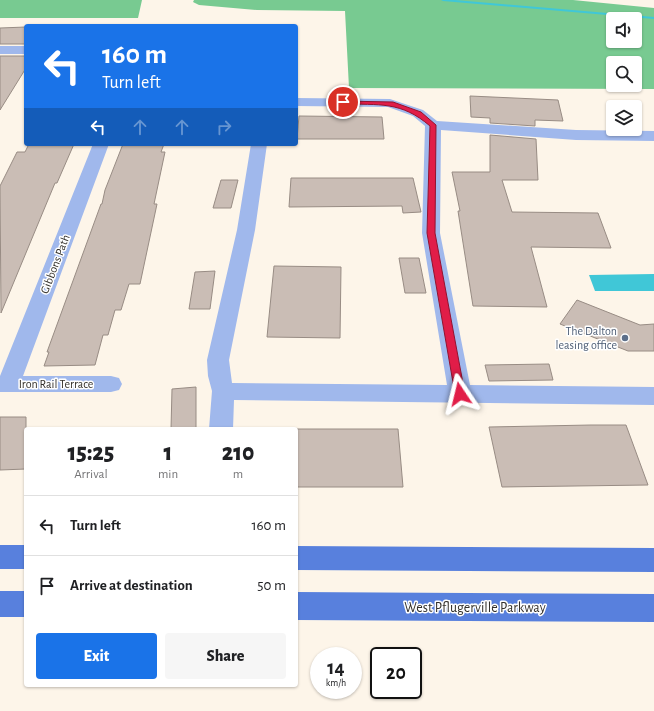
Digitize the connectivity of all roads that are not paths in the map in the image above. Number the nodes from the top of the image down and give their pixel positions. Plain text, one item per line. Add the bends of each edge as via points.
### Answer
1 (0, 50) edge
2 (24, 50) edge
3 (298, 102) edge
4 (433, 125) junction
5 (654, 136) edge
6 (100, 146) edge
7 (259, 146) edge
8 (4, 384) edge
9 (111, 384) dead end
10 (223, 391) junction
11 (460, 394) junction
12 (654, 396) edge
13 (221, 427) edge
14 (0, 557) edge
15 (24, 557) edge
16 (298, 558) edge
17 (654, 560) edge
18 (0, 604) edge
19 (24, 604) edge
20 (298, 606) edge
21 (654, 608) edge

1 - 2 street
3 - 4 street via 390,103 418,113
4 - 5 street via 576,135
4 - 11 street via 431,233
6 - 8 street, Gibbons Path
7 - 10 street via 246,230 218,360
8 - 9 street, Iron Rail Terrace
10 - 11 street
10 - 13 street
11 - 12 street
14 - 15 main road
16 - 17 main road
18 - 19 main road
20 - 21 main road, West Pflugerville Parkway

